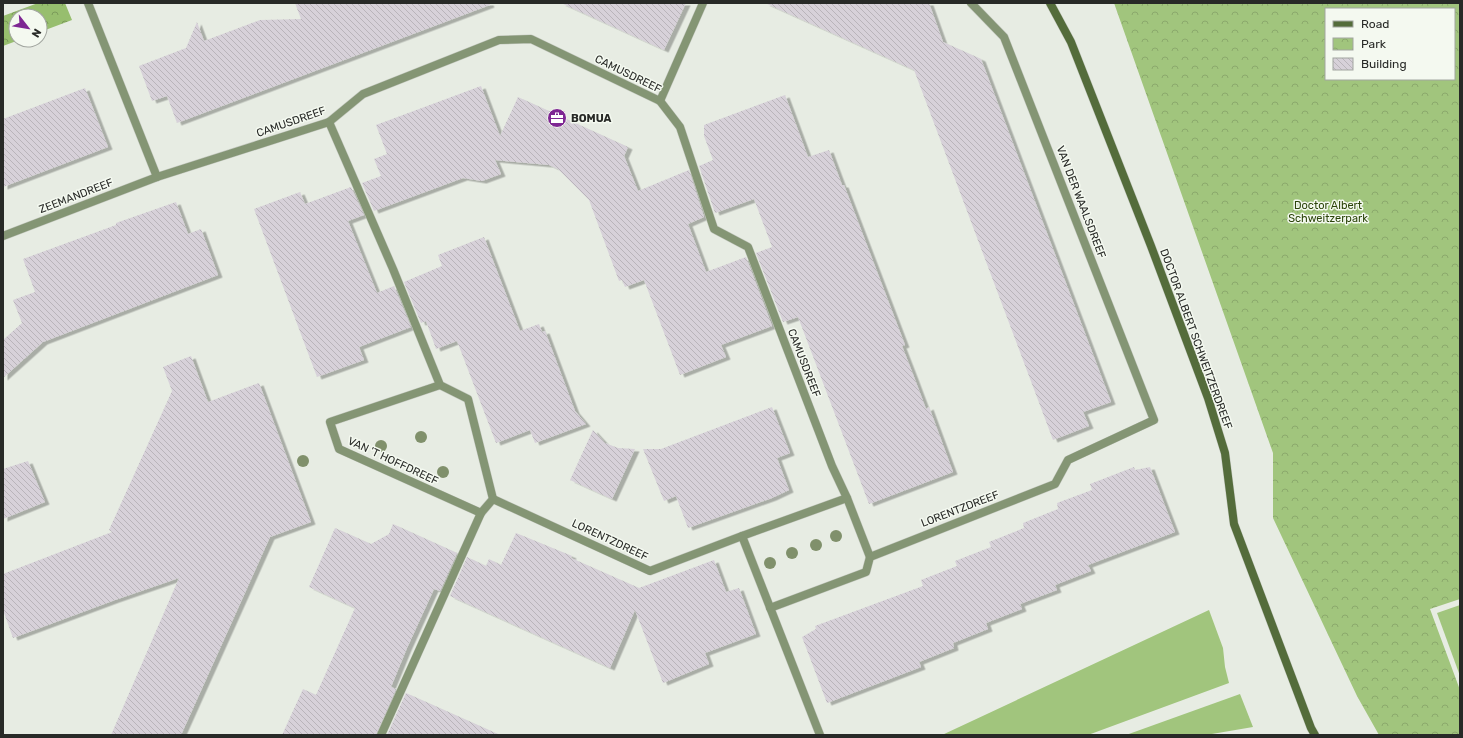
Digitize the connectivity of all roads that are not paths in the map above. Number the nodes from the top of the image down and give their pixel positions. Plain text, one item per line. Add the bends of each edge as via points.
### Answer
1 (88, 3) edge
2 (704, 3) edge
3 (972, 3) edge
4 (1050, 3) edge
5 (660, 101) junction
6 (329, 122) junction
7 (157, 177) junction
8 (3, 236) edge
9 (440, 385) junction
10 (1154, 420) joint
11 (847, 498) junction
12 (493, 499) junction
13 (481, 513) junction
14 (742, 536) junction
15 (870, 557) junction
16 (770, 608) junction
17 (381, 735) edge
18 (820, 735) edge
19 (1316, 735) edge

1 - 7 street
2 - 5 street
3 - 10 street, VAN DER WAALSDREEF via 1004,37
4 - 19 street, DOCTOR ALBERT SCHWEITZERDREEF via 1071,42 1208,398 1225,453 1234,524 1311,728
5 - 6 street, CAMUSDREEF via 531,39 499,40 363,94
5 - 11 street, CAMUSDREEF via 680,127 714,230 748,247 832,466
6 - 7 street, CAMUSDREEF
6 - 9 street
7 - 8 street, ZEEMANDREEF
9 - 12 street via 468,399
9 - 13 street, VAN 'T HOFFDREEF via 330,422 334,436 339,449
10 - 15 street, LORENTZDREEF via 1068,460 1055,484
11 - 14 street, LORENTZDREEF
11 - 15 street, CAMUSDREEF
12 - 13 street
12 - 14 street, LORENTZDREEF via 650,571
13 - 17 street
14 - 16 street
15 - 16 street via 866,572
16 - 18 street

